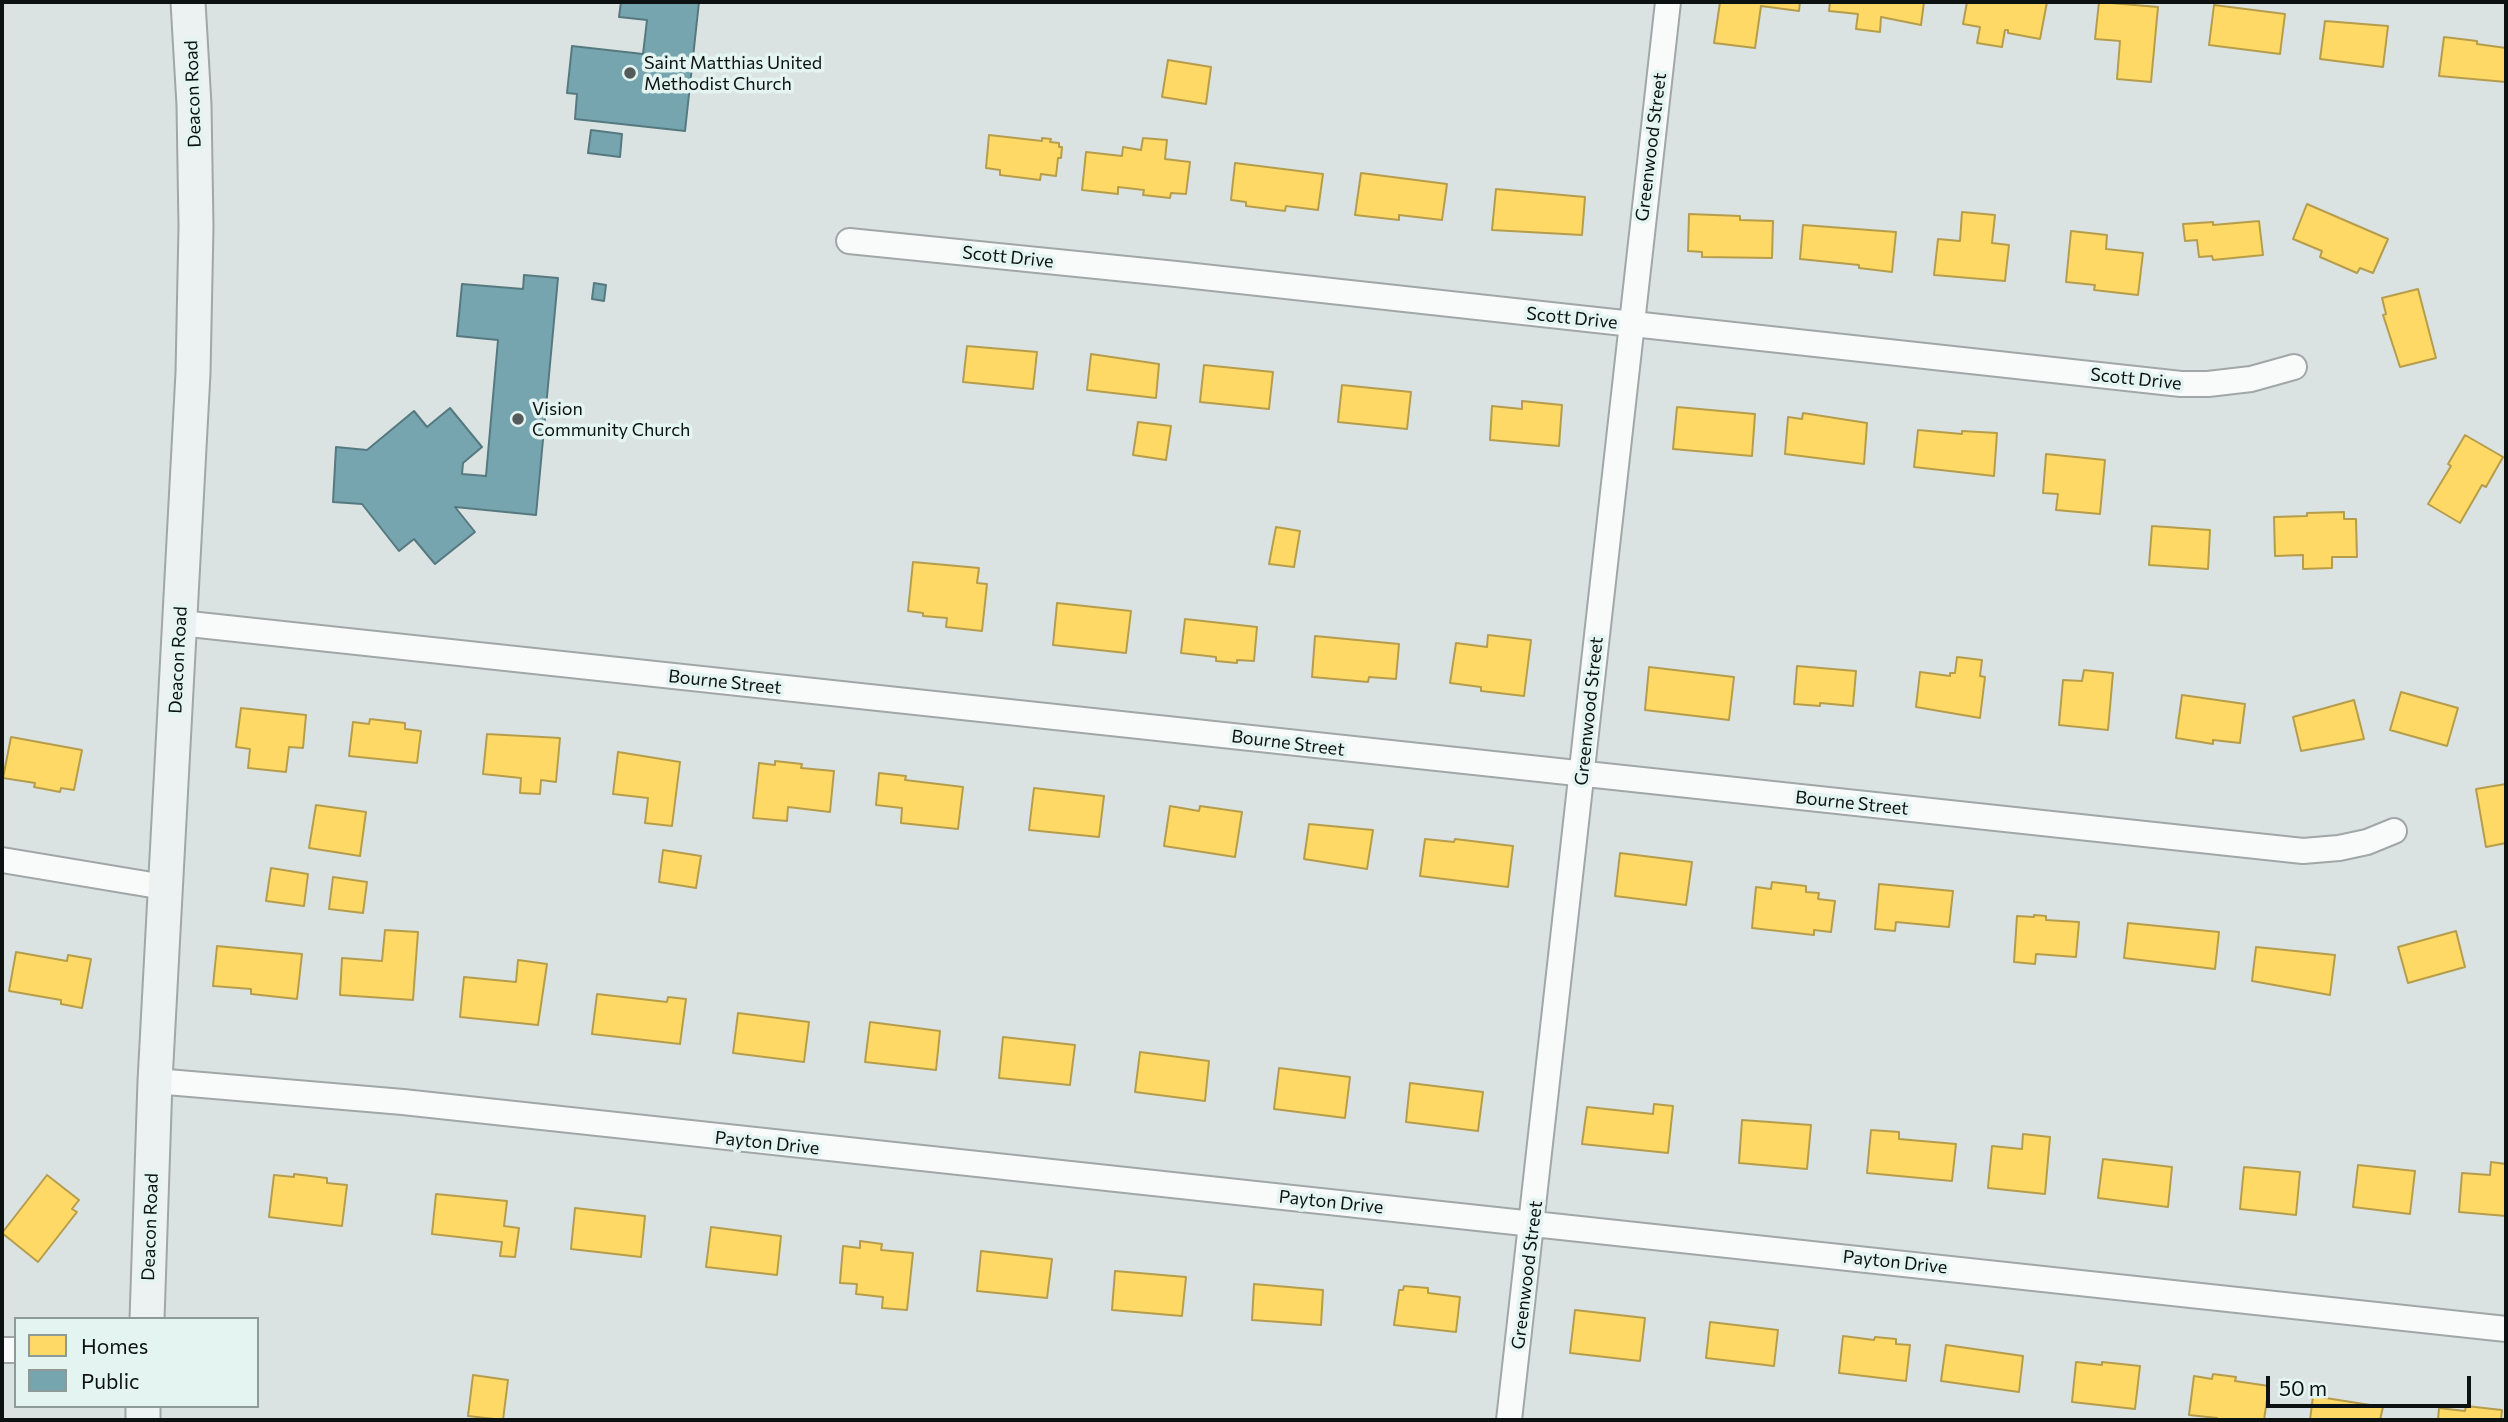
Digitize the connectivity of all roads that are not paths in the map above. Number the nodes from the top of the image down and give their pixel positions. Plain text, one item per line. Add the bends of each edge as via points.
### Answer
1 (188, 2) edge
2 (1668, 2) edge
3 (849, 241) dead end
4 (1630, 325) junction
5 (2294, 367) dead end
6 (180, 623) junction
7 (1582, 775) junction
8 (2394, 831) dead end
9 (2, 860) edge
10 (164, 887) junction
11 (155, 1081) junction
12 (1533, 1224) junction
13 (147, 1317) edge
14 (2506, 1329) edge
15 (1510, 1420) edge

1 - 6 main road, Deacon Road via 196,227
2 - 4 street, Greenwood Street
3 - 4 street, Scott Drive
4 - 5 street, Scott Drive via 2181,384 2251,379
4 - 7 street, Greenwood Street
6 - 7 street, Bourne Street
6 - 10 main road, Deacon Road
7 - 8 street, Bourne Street via 2303,851 2367,842
7 - 12 street, Greenwood Street
9 - 10 street
10 - 11 main road, Deacon Road
11 - 12 street, Payton Drive via 403,1102
11 - 13 main road, Deacon Road
12 - 14 street, Payton Drive
12 - 15 street, Greenwood Street

